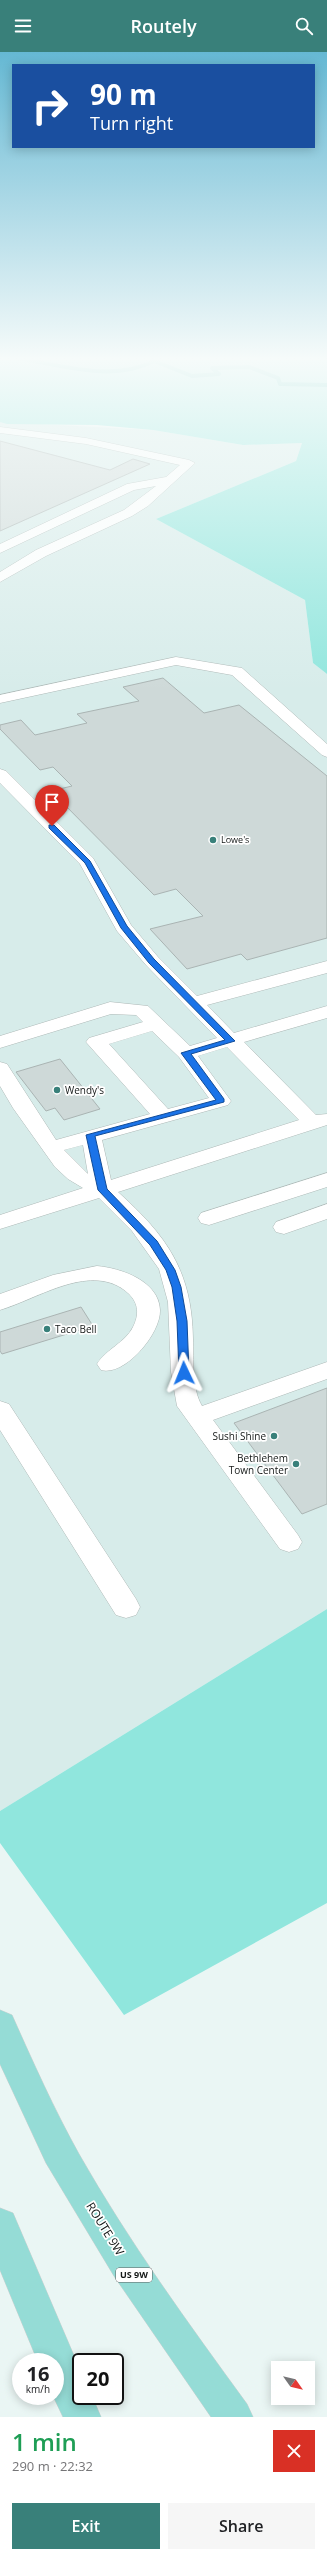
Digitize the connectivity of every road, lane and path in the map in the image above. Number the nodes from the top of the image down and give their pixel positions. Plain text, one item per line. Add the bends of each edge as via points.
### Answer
1 (182, 469) edge
2 (171, 480) junction
3 (0, 549) edge
4 (1, 577) edge
5 (0, 699) edge
6 (327, 752) edge
7 (0, 774) edge
8 (327, 967) edge
9 (193, 1003) junction
10 (327, 1012) edge
11 (156, 1024) junction
12 (231, 1041) junction
13 (0, 1042) edge
14 (186, 1053) junction
15 (0, 1068) edge
16 (163, 1116) junction
17 (320, 1120) edge
18 (91, 1135) junction
19 (52, 1147) junction
20 (327, 1180) edge
21 (102, 1190) junction
22 (327, 1211) edge
23 (209, 1218) dead end
24 (0, 1222) edge
25 (284, 1227) dead end
26 (0, 1302) edge
27 (0, 1310) edge
28 (327, 1370) edge
29 (0, 1410) edge
30 (196, 1417) junction
31 (289, 1542) dead end
32 (126, 1607) dead end
33 (0, 2026) edge
34 (0, 2226) edge
35 (206, 2379) junction
36 (82, 2417) edge
37 (234, 2417) edge
38 (245, 2417) edge

1 - 2 lane
2 - 3 lane via 131,487
2 - 4 lane via 128,513 41,553
5 - 6 lane via 176,661 237,671
7 - 9 lane via 88,862 123,927
8 - 9 lane
9 - 12 lane
10 - 12 lane
11 - 13 lane via 141,1010 110,1008
11 - 14 lane
11 - 16 lane via 96,1042
12 - 14 lane
12 - 17 lane
13 - 19 lane via 3,1065 54,1133
14 - 16 lane via 221,1101
15 - 19 lane via 8,1084
16 - 18 lane
17 - 21 lane
18 - 19 lane
18 - 21 lane
19 - 21 lane via 73,1173
20 - 23 lane
21 - 24 lane
21 - 30 lane via 154,1243 170,1270 182,1321 186,1398
22 - 25 lane
26 - 27 lane via 71,1277 96,1273 113,1276 133,1285 147,1304 148,1320 130,1348 109,1364 135,1327 138,1316 138,1299 125,1287 107,1280 89,1281
28 - 30 lane
29 - 32 lane
30 - 31 lane
33 - 35 main road, ROUTE 9W / US 9W via 33,2101 67,2167 153,2306
34 - 36 main road
35 - 37 main road, ROUTE 9W / US 9W
35 - 38 main road

